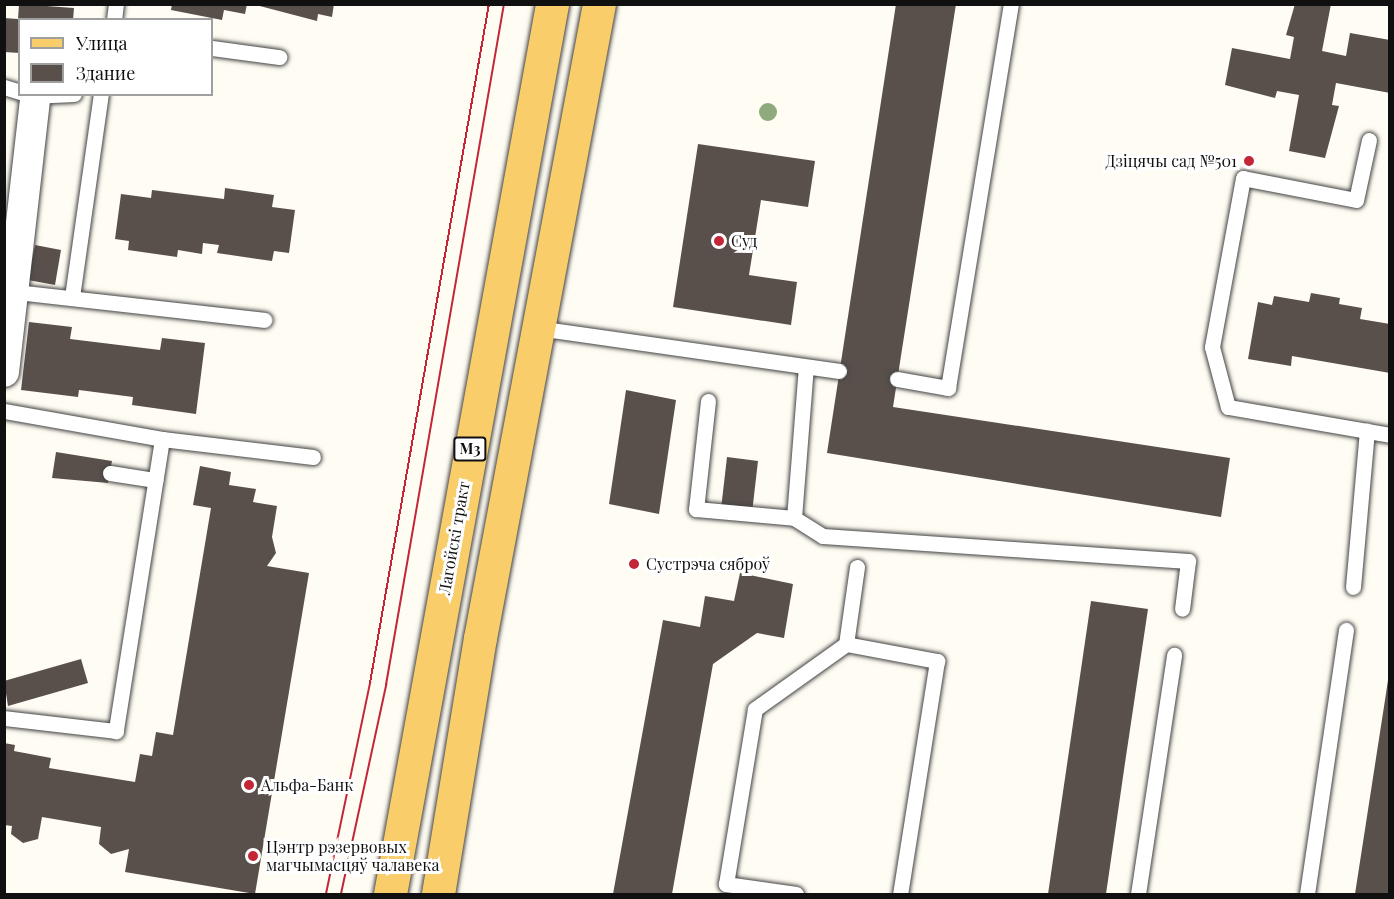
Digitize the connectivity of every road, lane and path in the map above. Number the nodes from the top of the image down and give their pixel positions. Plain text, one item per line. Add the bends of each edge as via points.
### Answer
1 (552, 4) edge
2 (599, 4) edge
3 (1011, 4) edge
4 (213, 48) edge
5 (279, 57) dead end
6 (27, 96) edge
7 (101, 96) edge
8 (1369, 140) dead end
9 (9, 291) edge
10 (72, 297) junction
11 (264, 320) dead end
12 (537, 328) junction
13 (806, 367) junction
14 (839, 371) dead end
15 (4, 372) edge
16 (897, 379) dead end
17 (708, 401) dead end
18 (4, 411) edge
19 (1367, 431) junction
20 (1389, 435) edge
21 (162, 439) junction
22 (313, 457) dead end
23 (110, 473) dead end
24 (155, 480) junction
25 (794, 518) junction
26 (857, 567) dead end
27 (1353, 587) dead end
28 (1182, 609) dead end
29 (1346, 630) dead end
30 (846, 644) junction
31 (1174, 655) dead end
32 (4, 718) edge
33 (390, 894) edge
34 (438, 894) edge
35 (796, 894) edge
36 (900, 894) edge
37 (1138, 894) edge
38 (1307, 894) edge

1 - 33 main road, Лагойскі тракт / М3
2 - 12 main road, М3
3 - 16 lane via 948,388
4 - 5 lane
6 - 9 street
7 - 10 lane
8 - 19 lane via 1356,200 1243,178 1212,347 1228,407
9 - 10 lane
9 - 15 street
10 - 11 lane
12 - 13 lane
12 - 34 main road, М3
13 - 14 lane
13 - 25 lane
17 - 25 lane via 696,509
18 - 21 lane
19 - 20 lane
19 - 27 lane
21 - 22 lane
21 - 24 lane
23 - 24 lane
24 - 32 lane via 116,731
25 - 28 lane via 823,536 1188,561
26 - 30 lane
29 - 38 lane
30 - 35 lane via 755,709 726,884
30 - 36 lane via 937,662
31 - 37 lane

